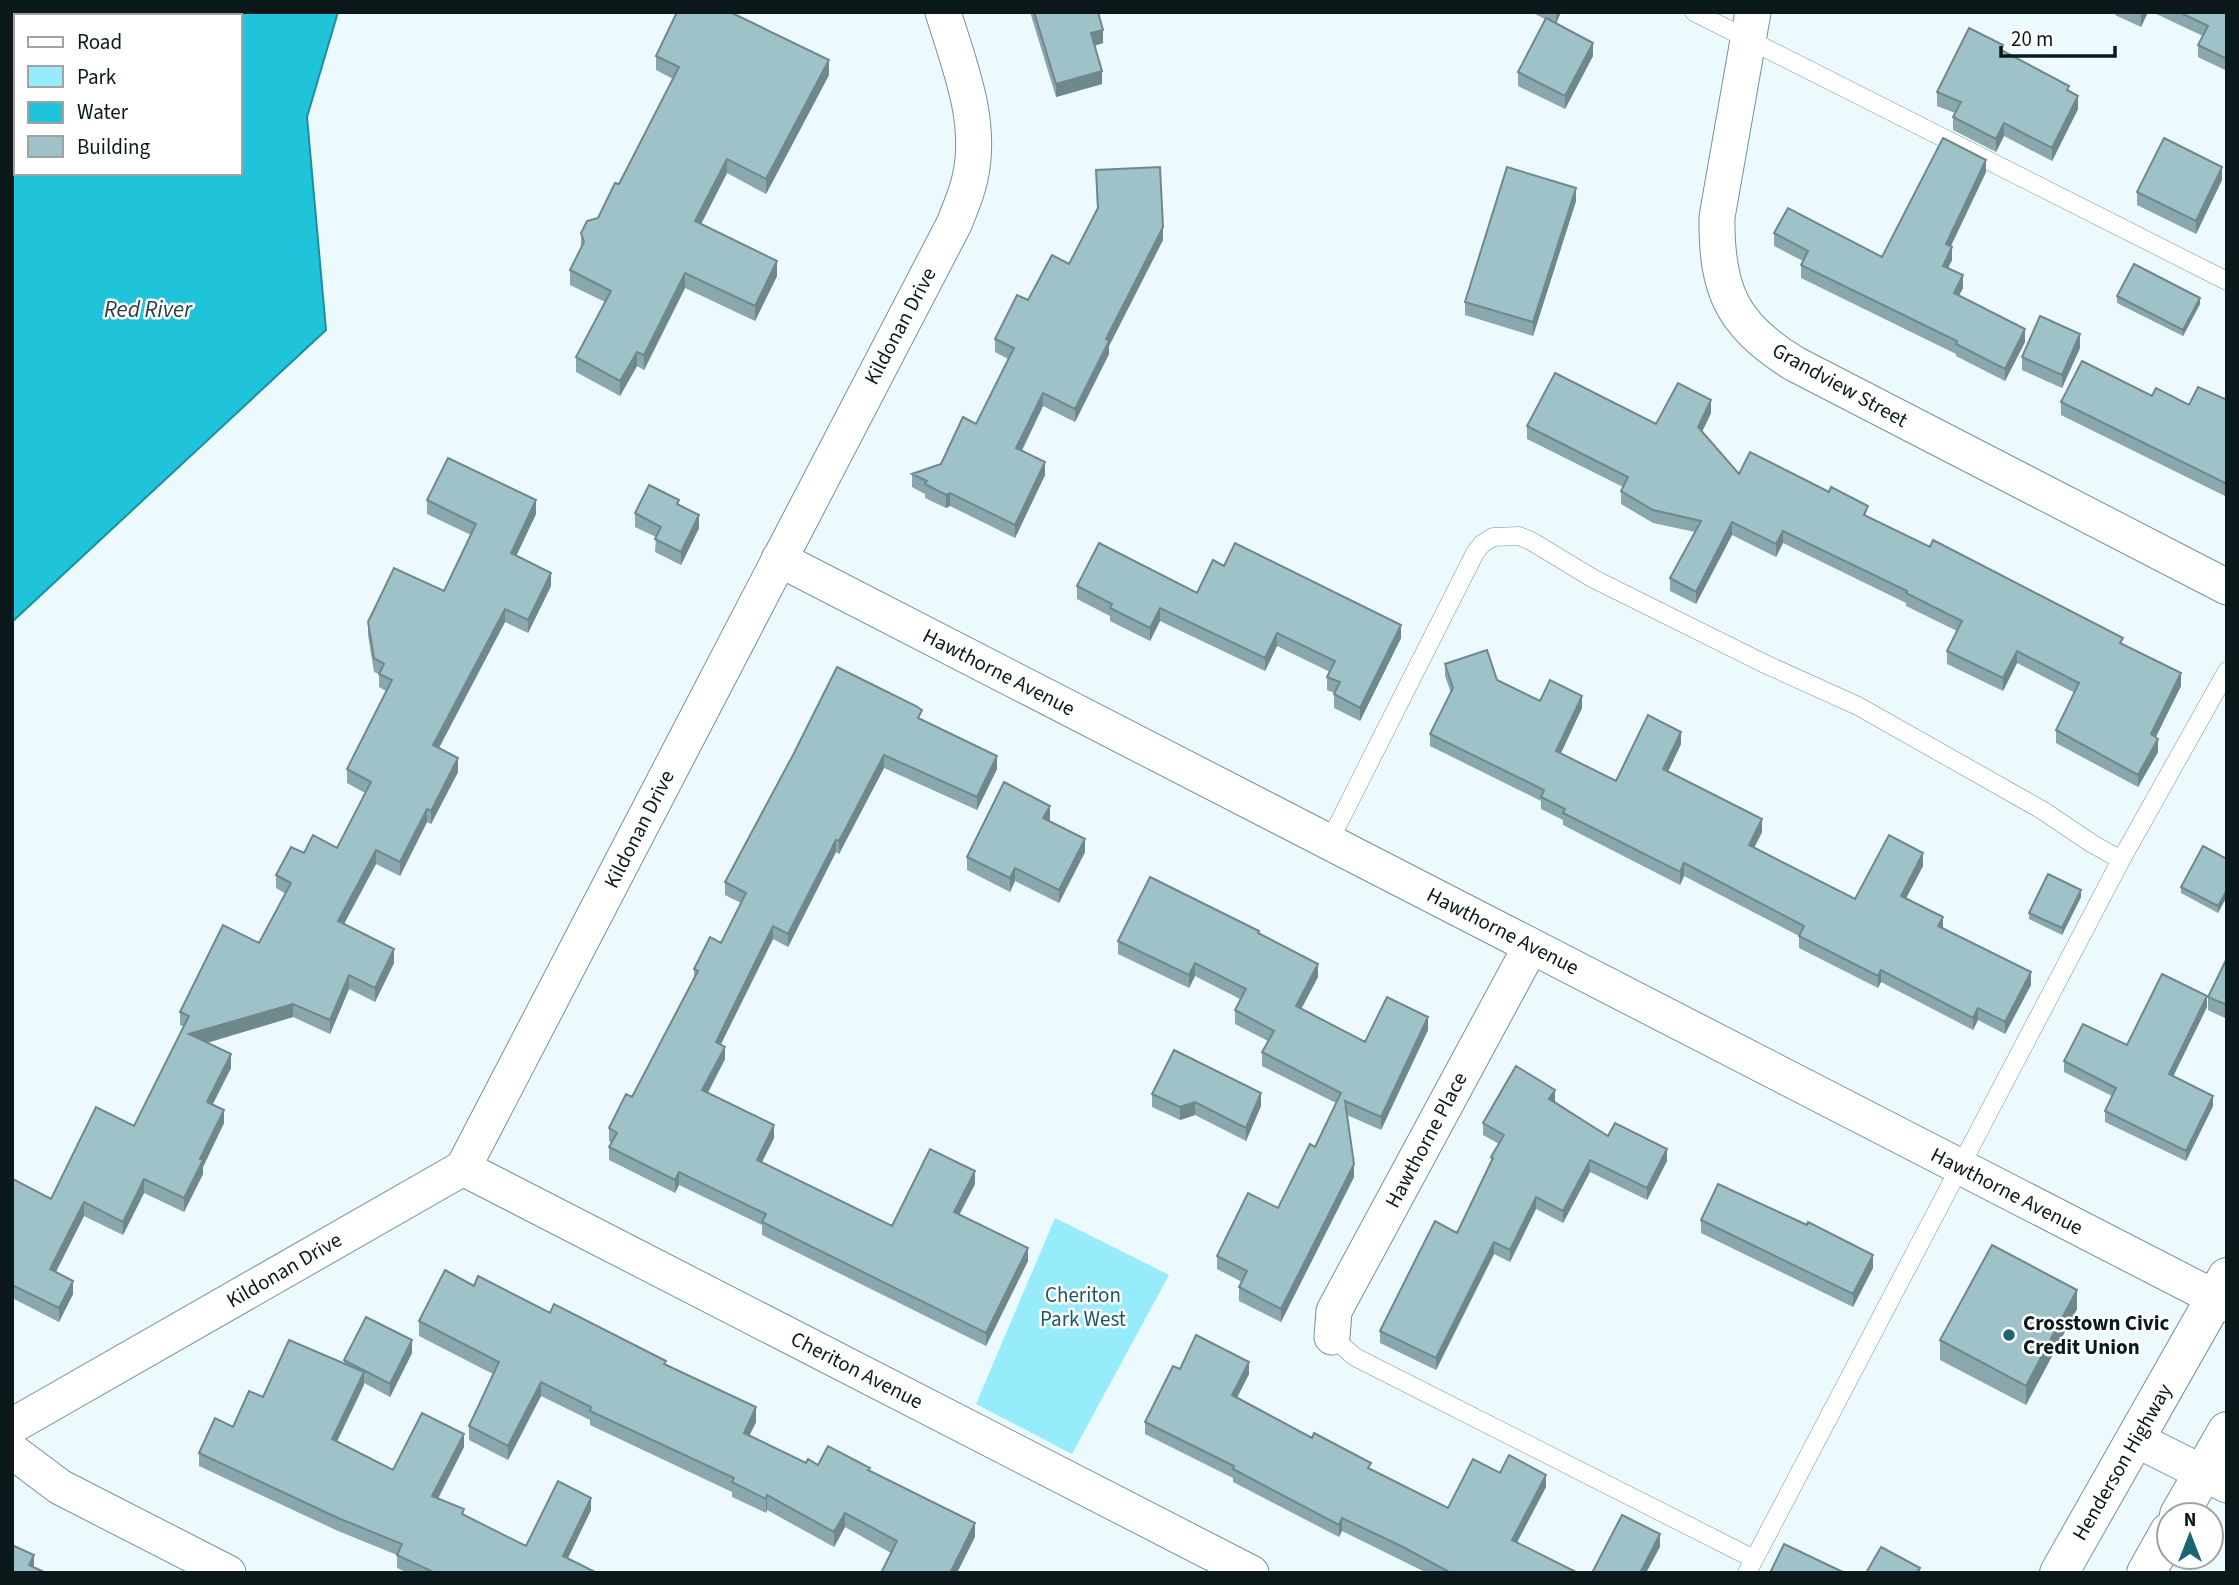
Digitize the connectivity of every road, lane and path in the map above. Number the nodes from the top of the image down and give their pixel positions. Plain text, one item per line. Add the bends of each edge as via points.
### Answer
1 (943, 12) edge
2 (1694, 12) edge
3 (1750, 26) edge
4 (2227, 281) edge
5 (779, 559) junction
6 (2227, 587) edge
7 (2227, 671) edge
8 (1329, 842) junction
9 (2121, 860) junction
10 (1531, 946) junction
11 (1960, 1167) junction
12 (463, 1168) junction
13 (2223, 1293) edge
14 (1332, 1337) joint
15 (12, 1426) edge
16 (2227, 1431) edge
17 (2135, 1439) junction
18 (12, 1451) edge
19 (2215, 1479) edge
20 (2193, 1501) edge
21 (2155, 1557) edge
22 (1750, 1566) edge
23 (228, 1573) edge
24 (1251, 1573) edge
25 (2059, 1573) edge
26 (2146, 1573) edge

1 - 5 street, Kildonan Drive via 970,107 974,154 970,178 954,224
2 - 3 lane
3 - 4 lane
3 - 6 street, Grandview Street via 1716,246 1727,296 1756,337 1795,365
5 - 8 street, Hawthorne Avenue
5 - 12 street, Kildonan Drive
7 - 9 lane
8 - 9 lane via 1475,553 1493,537 1506,535 1531,541 1594,579 1858,706
8 - 10 street, Hawthorne Avenue
9 - 11 lane
10 - 11 street, Hawthorne Avenue
10 - 14 street, Hawthorne Place via 1334,1311
11 - 13 street, Hawthorne Avenue
11 - 22 lane
12 - 15 street, Kildonan Drive
12 - 24 street, Cheriton Avenue
13 - 17 main road, Henderson Highway
14 - 22 lane via 1355,1357
16 - 19 main road
17 - 19 street
17 - 25 main road, Henderson Highway
18 - 23 street via 60,1487
19 - 20 main road
21 - 26 main road

